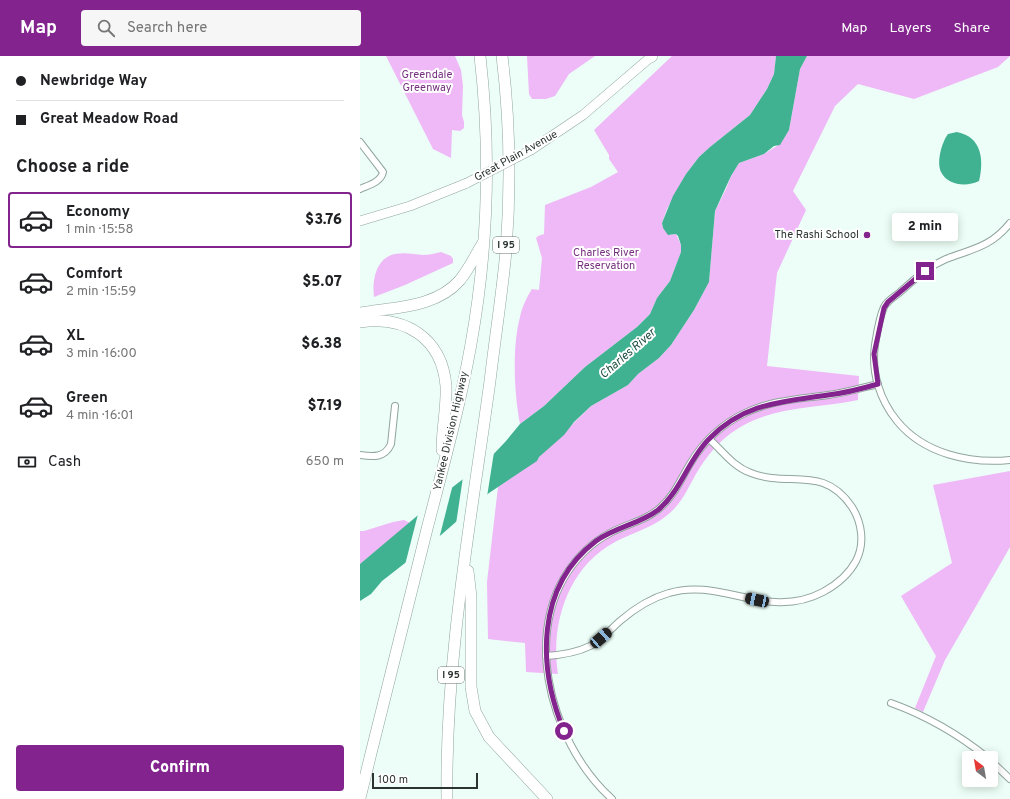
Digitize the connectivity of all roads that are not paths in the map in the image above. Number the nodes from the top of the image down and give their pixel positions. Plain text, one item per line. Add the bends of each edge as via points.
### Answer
1 (480, 56) edge
2 (502, 56) edge
3 (651, 56) edge
4 (360, 142) edge
5 (360, 189) edge
6 (360, 221) edge
7 (1010, 223) edge
8 (484, 241) junction
9 (360, 313) edge
10 (360, 322) edge
11 (878, 384) junction
12 (395, 406) dead end
13 (709, 439) junction
14 (360, 455) edge
15 (1010, 460) edge
16 (442, 470) junction
17 (466, 553) junction
18 (546, 656) junction
19 (891, 703) dead end
20 (979, 751) edge
21 (998, 768) edge
22 (1010, 779) edge
23 (360, 798) edge
24 (447, 799) edge
25 (547, 799) edge
26 (612, 799) edge

1 - 8 highway, Yankee Division Highway / I 95 via 487,165
2 - 17 highway, I 95 via 509,136 508,220 503,278
3 - 6 main road, Great Plain Avenue, bridge via 582,115 531,150 467,183 410,206
4 - 5 street via 383,172 382,177 374,184
7 - 11 street via 986,245 929,268 888,302 883,311 875,349
8 - 9 highway via 460,279 432,300
8 - 16 highway, Yankee Division Highway / I 95 via 471,343
10 - 16 highway via 386,320 409,327 426,340 438,357 444,373 446,393 442,426
11 - 13 street via 843,393 762,406 732,421
11 - 15 street via 894,418 908,433 924,444 974,460
12 - 14 street via 389,448 383,455
13 - 18 street via 691,462 674,493 661,507 601,538 570,568 550,614
13 - 18 street via 729,459 749,472 771,478 815,480 840,493 852,507 861,528 860,550 850,570 826,591 792,602 763,601 702,589 675,591 641,606 591,645 574,652
16 - 23 highway, Yankee Division Highway / I 95
17 - 24 highway, I 95 via 452,674
17 - 25 highway via 471,598 471,687 475,711 489,736
18 - 26 street via 552,694 568,739 585,769
19 - 20 street via 937,723
21 - 22 street

